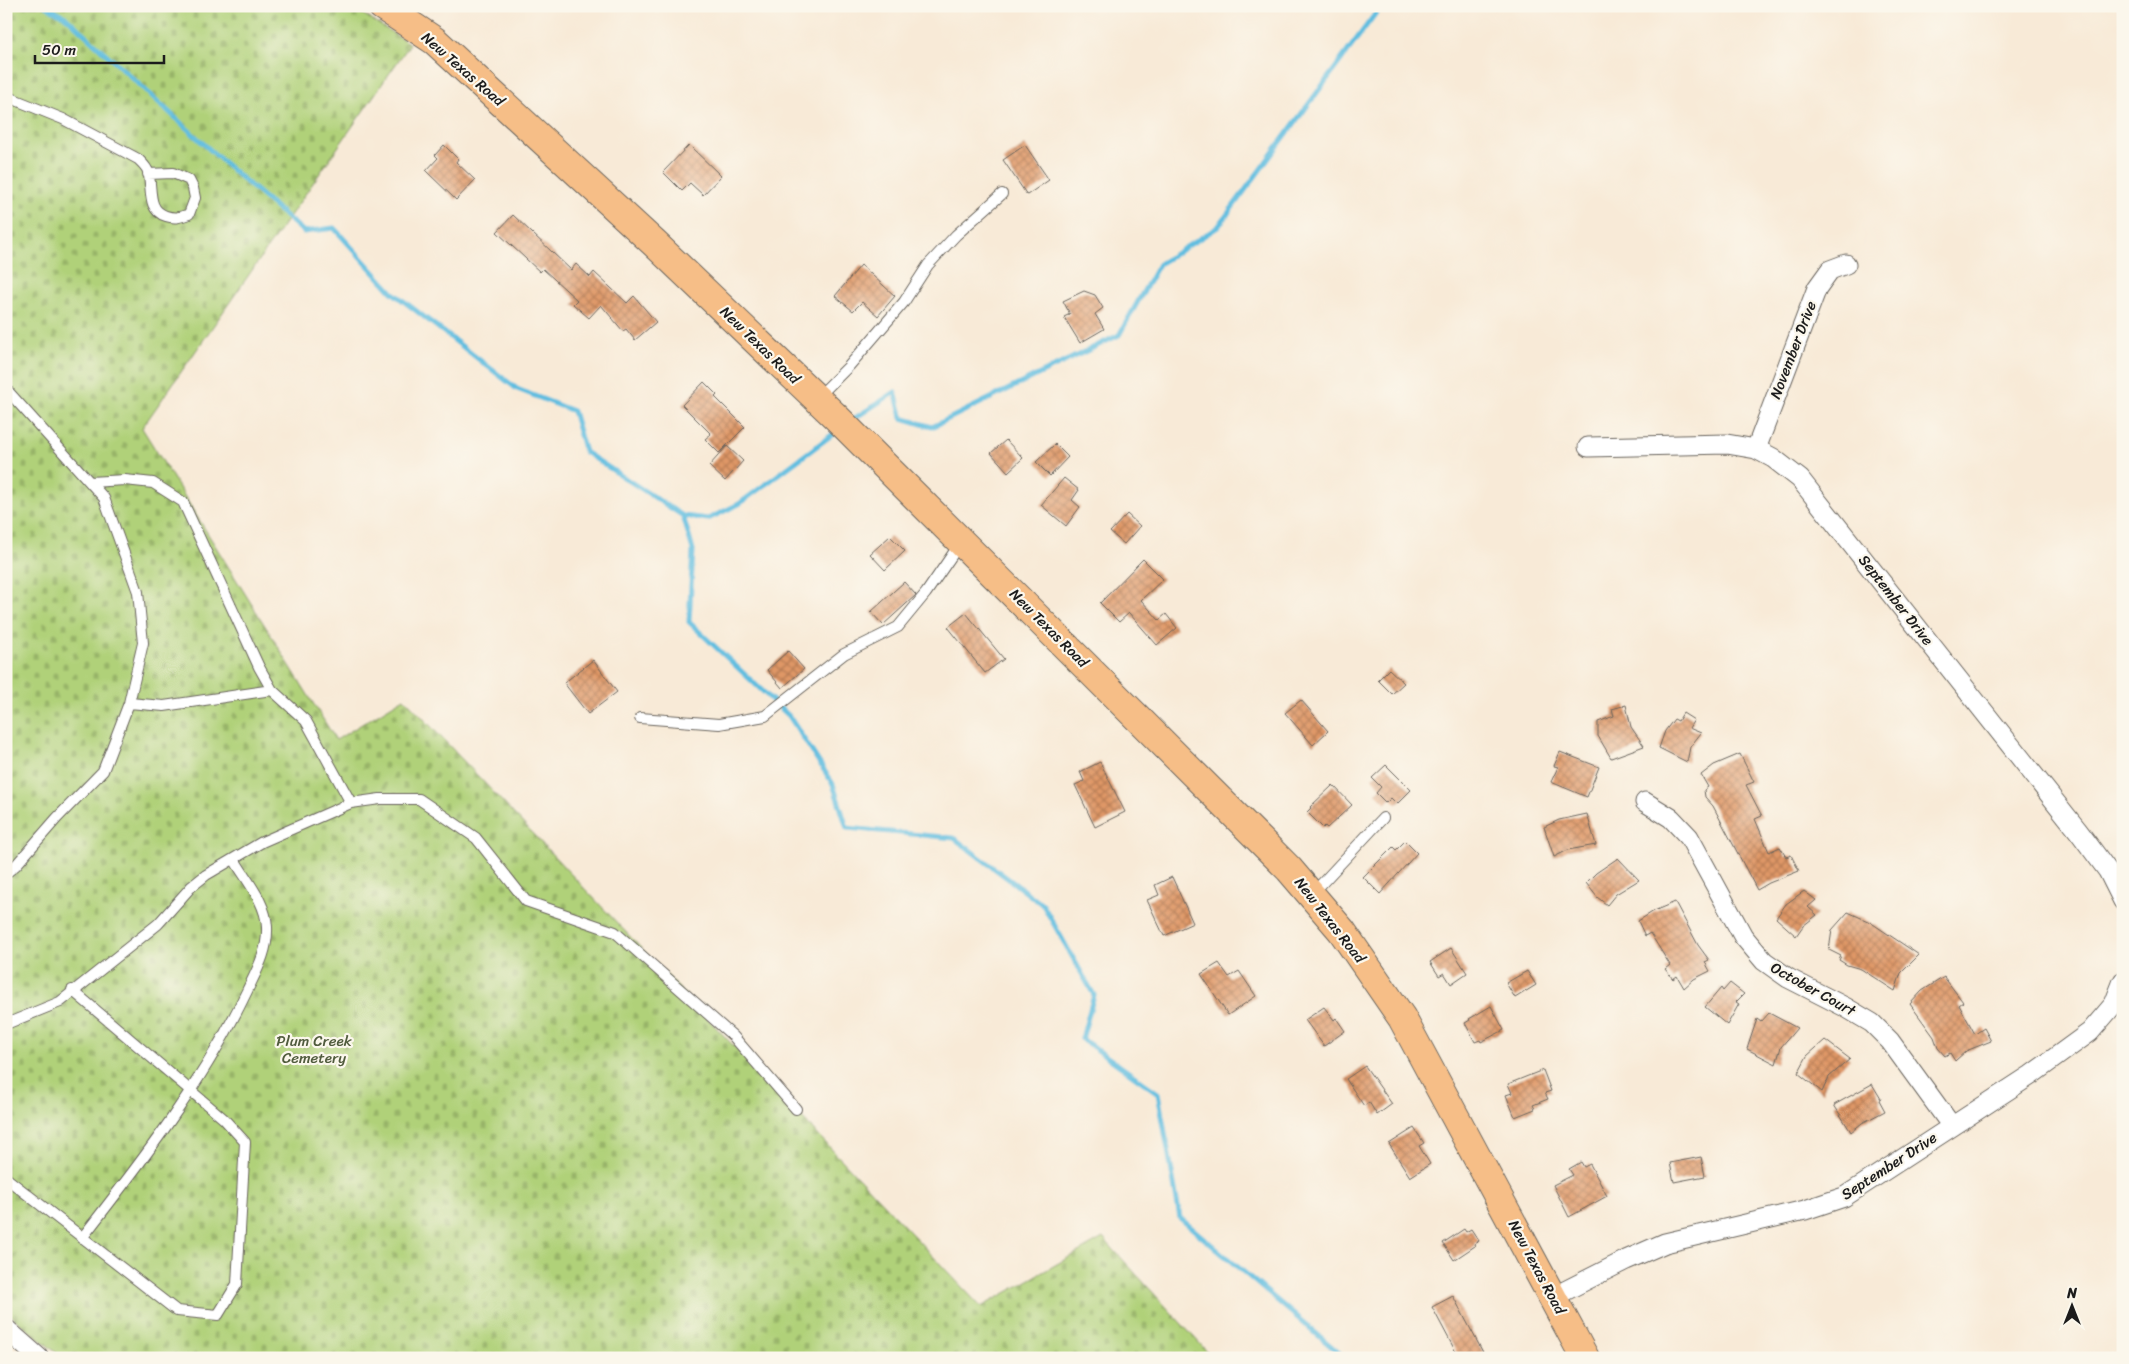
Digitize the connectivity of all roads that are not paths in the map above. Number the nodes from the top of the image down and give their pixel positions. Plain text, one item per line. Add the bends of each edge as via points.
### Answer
1 (382, 6) edge
2 (6, 96) edge
3 (148, 174) junction
4 (1002, 194) dead end
5 (1846, 264) dead end
6 (6, 389) edge
7 (816, 399) junction
8 (1588, 447) dead end
9 (1756, 449) junction
10 (90, 482) junction
11 (961, 541) junction
12 (272, 690) junction
13 (129, 703) junction
14 (640, 718) dead end
15 (1645, 802) dead end
16 (351, 803) junction
17 (1383, 818) dead end
18 (234, 859) junction
19 (6, 873) edge
20 (1311, 895) junction
21 (2123, 900) edge
22 (2123, 981) edge
23 (72, 990) junction
24 (6, 1024) edge
25 (190, 1091) junction
26 (796, 1109) dead end
27 (1951, 1125) junction
28 (6, 1178) edge
29 (82, 1238) junction
30 (1553, 1297) junction
31 (6, 1329) edge
32 (39, 1358) edge
33 (1585, 1358) edge

1 - 7 main road, New Texas Road via 460,63
2 - 3 lane via 94,134 138,160
3 - 3 lane via 153,205 160,214 180,218 189,214 195,198 189,180 173,173
4 - 7 lane via 928,265 904,302
5 - 9 street, November Drive via 1830,270 1817,288
6 - 10 lane
7 - 11 main road, New Texas Road
8 - 9 street, September Drive via 1727,444
9 - 21 street, September Drive via 1800,479 2079,832 2108,871
10 - 12 lane via 125,480 153,483 183,502
10 - 13 lane via 104,498 138,592 143,643
11 - 14 lane via 898,627 844,654 765,716 719,724
11 - 20 main road, New Texas Road via 1289,869
12 - 13 lane via 164,706
12 - 16 lane via 306,721
13 - 19 lane via 103,771
15 - 27 street, October Court via 1671,818 1689,837 1743,936 1764,961 1788,978 1872,1023 1890,1041
16 - 18 lane via 262,842
16 - 26 lane via 419,799 476,838 526,901 615,932 733,1036
17 - 20 lane
18 - 23 lane via 206,875 158,924
18 - 25 lane via 262,906 267,942 234,1017
20 - 30 main road, New Texas Road via 1342,931 1402,1018
22 - 27 street, September Drive via 2114,1004 2090,1032 2031,1075
23 - 24 lane via 60,1002
23 - 25 lane
25 - 29 lane
25 - 29 lane via 224,1119 245,1142 237,1284 218,1315 177,1311
27 - 30 street, September Drive via 1844,1197 1805,1210 1664,1243
28 - 29 lane
30 - 33 main road, New Texas Road
31 - 32 street

